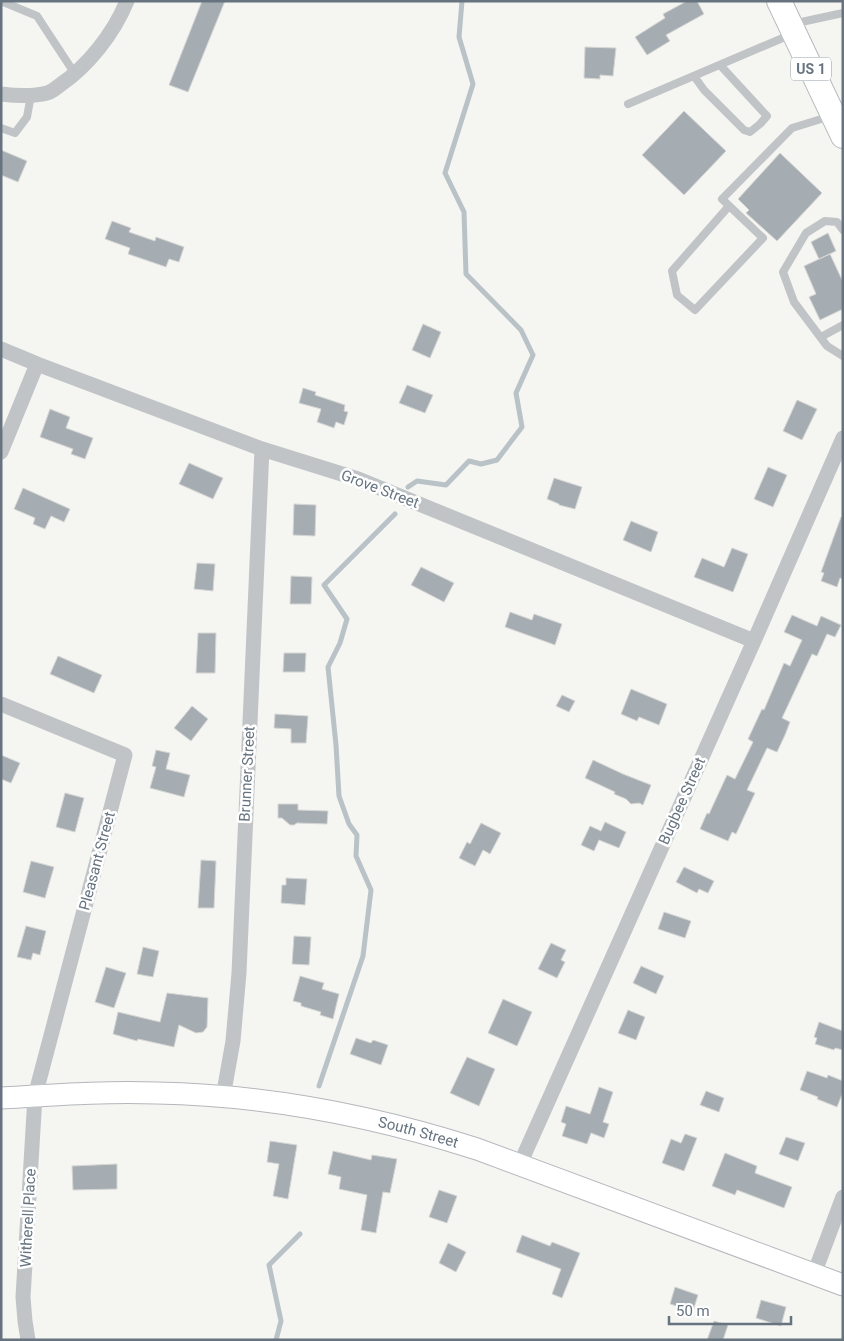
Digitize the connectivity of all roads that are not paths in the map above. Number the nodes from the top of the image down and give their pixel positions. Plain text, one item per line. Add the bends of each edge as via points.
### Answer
1 (1, 1) edge
2 (127, 1) edge
3 (779, 1) edge
4 (843, 13) edge
5 (792, 29) junction
6 (720, 65) junction
7 (75, 74) junction
8 (694, 76) junction
9 (1, 94) edge
10 (31, 95) junction
11 (628, 104) dead end
12 (838, 126) edge
13 (1, 128) edge
14 (729, 206) junction
15 (843, 230) edge
16 (843, 325) edge
17 (821, 337) junction
18 (1, 349) edge
19 (843, 356) edge
20 (37, 364) junction
21 (843, 438) edge
22 (262, 449) junction
23 (1, 452) edge
24 (754, 640) junction
25 (1, 704) edge
26 (35, 1096) junction
27 (222, 1097) junction
28 (1, 1098) edge
29 (520, 1164) junction
30 (843, 1197) edge
31 (840, 1214) edge
32 (814, 1274) junction
33 (843, 1285) edge
34 (28, 1340) edge

1 - 7 lane via 37,16
2 - 7 street via 100,48
3 - 5 main road, US 1
4 - 5 lane
5 - 6 lane
5 - 12 main road, US 1
6 - 8 lane
6 - 8 lane via 767,116 750,132 744,130 704,90
7 - 10 street via 49,93
8 - 11 lane
9 - 10 street
10 - 13 lane via 27,117 14,133
12 - 14 lane via 792,128 722,199
14 - 14 lane via 763,238 695,310 677,295 672,271
15 - 17 lane via 837,222 825,220 806,233 784,272 794,302
16 - 17 lane
17 - 19 lane
18 - 20 street, Grove Street
20 - 22 street, Grove Street
20 - 23 street
21 - 24 street, Bugbee Street
22 - 24 street, Grove Street via 358,479
22 - 27 street, Brunner Street via 239,973 233,1041
24 - 29 street, Bugbee Street
25 - 26 street, Pleasant Street via 124,755
26 - 27 main road, South Street via 155,1092
26 - 28 main road, South Street
26 - 34 street, Witherell Place via 23,1298
27 - 29 main road, South Street via 353,1116 433,1135
29 - 32 main road, South Street
30 - 31 street
31 - 32 street
32 - 33 main road, South Street

